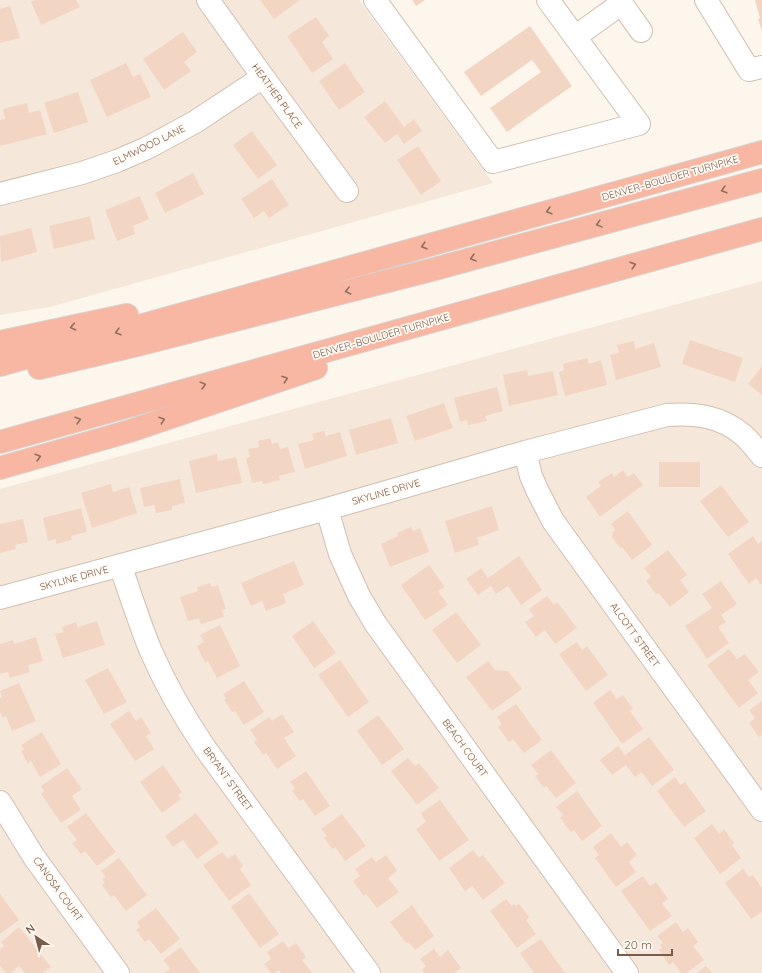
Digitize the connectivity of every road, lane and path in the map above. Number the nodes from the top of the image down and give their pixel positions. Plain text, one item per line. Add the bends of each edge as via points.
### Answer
1 (208, 0) edge
2 (375, 0) edge
3 (548, 0) edge
4 (706, 0) edge
5 (620, 2) edge
6 (641, 31) dead end
7 (575, 37) junction
8 (762, 67) edge
9 (262, 77) junction
10 (762, 152) edge
11 (762, 180) edge
12 (347, 192) dead end
13 (0, 194) edge
14 (762, 229) edge
15 (384, 257) junction
16 (596, 276) junction
17 (0, 342) edge
18 (0, 365) edge
19 (0, 376) edge
20 (0, 442) edge
21 (525, 452) junction
22 (762, 456) edge
23 (0, 468) edge
24 (327, 509) junction
25 (120, 565) junction
26 (0, 598) edge
27 (0, 802) edge
28 (762, 810) edge
29 (118, 973) edge
30 (369, 973) edge
31 (627, 973) edge

1 - 9 street, HEATHER PLACE
2 - 7 street via 493,162 639,124
3 - 7 street
4 - 8 street via 749,70
5 - 6 street
5 - 7 street
9 - 12 street, HEATHER PLACE
9 - 13 street, ELMWOOD LANE via 195,122 147,148 82,173
10 -> 15 highway, DENVER–BOULDER TURNPIKE
11 -> 19 highway via 427,271 130,347
16 -> 14 highway, DENVER–BOULDER TURNPIKE
15 -> 17 highway
15 -> 18 highway, DENVER–BOULDER TURNPIKE
20 -> 16 highway, DENVER–BOULDER TURNPIKE
23 -> 16 highway via 130,431
21 - 22 street, SKYLINE DRIVE via 667,415 684,414 711,418 724,423 742,435
21 - 24 street, SKYLINE DRIVE
21 - 28 street, ALCOTT STREET via 531,476 552,521
24 - 25 street, SKYLINE DRIVE
24 - 31 street, BEACH COURT via 340,554 359,596 375,623
25 - 26 street, SKYLINE DRIVE
25 - 30 street, BRYANT STREET via 150,648 189,724
27 - 29 street, CANOSA COURT via 34,857

